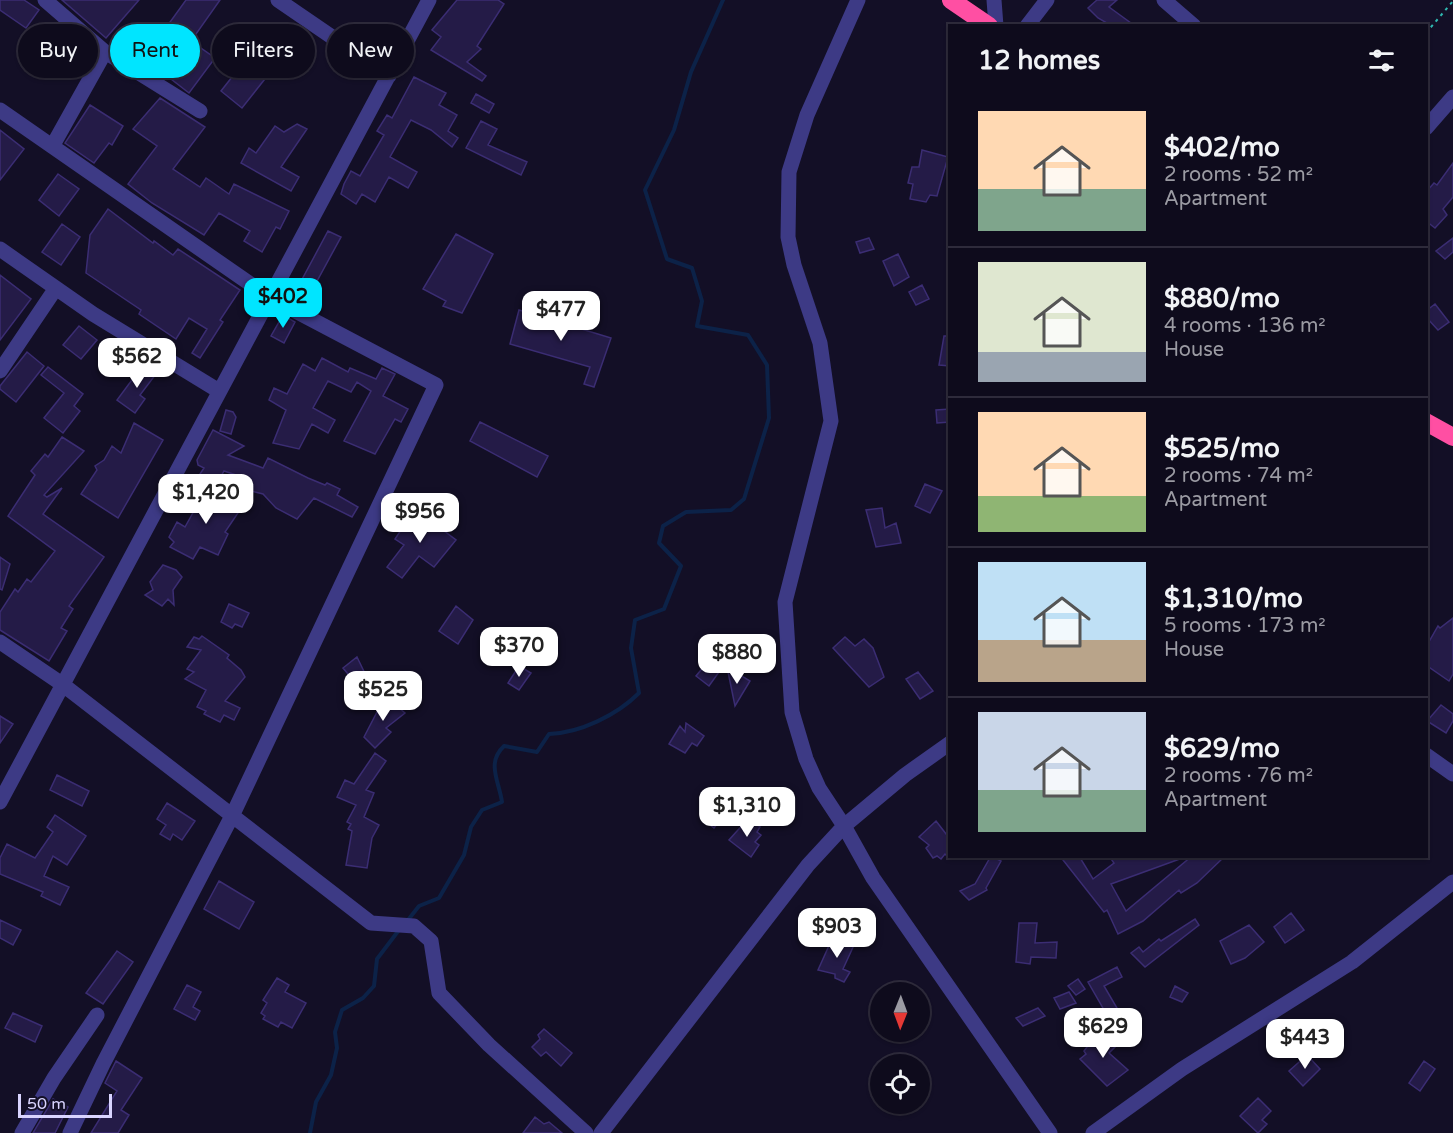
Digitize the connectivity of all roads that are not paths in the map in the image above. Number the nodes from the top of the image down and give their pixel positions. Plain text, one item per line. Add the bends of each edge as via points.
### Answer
1 (45, 0) edge
2 (278, 0) edge
3 (429, 0) edge
4 (858, 0) edge
5 (951, 0) edge
6 (994, 0) edge
7 (1047, 0) edge
8 (1164, 0) edge
9 (986, 24) edge
10 (996, 24) edge
11 (1029, 24) edge
12 (1192, 24) edge
13 (414, 28) edge
14 (327, 34) edge
15 (105, 52) junction
16 (388, 78) edge
17 (1452, 101) edge
18 (0, 110) edge
19 (200, 111) dead end
20 (1428, 126) edge
21 (53, 145) junction
22 (0, 249) edge
23 (56, 288) junction
24 (269, 297) junction
25 (0, 371) edge
26 (219, 391) junction
27 (1428, 423) edge
28 (1453, 437) edge
29 (0, 642) edge
30 (62, 684) junction
31 (948, 744) edge
32 (1428, 756) edge
33 (1453, 774) edge
34 (1, 796) edge
35 (233, 814) junction
36 (844, 826) junction
37 (1453, 882) edge
38 (97, 1015) dead end
39 (22, 1133) edge
40 (70, 1133) edge
41 (586, 1133) edge
42 (602, 1133) edge
43 (1050, 1133) edge
44 (1093, 1133) edge

1 - 15 street
2 - 14 street
3 - 13 street
4 - 36 street via 807,115 789,172 788,237 820,343 831,421 785,602 792,712 819,788
5 - 9 highway
6 - 10 street
7 - 11 street
8 - 12 street
15 - 19 street
15 - 21 street
16 - 24 street
17 - 20 street
18 - 21 street
21 - 24 street
22 - 23 street
23 - 25 street
23 - 26 street
24 - 26 street
24 - 35 street via 436,385
26 - 30 street
27 - 28 highway
29 - 30 street
30 - 34 street
30 - 35 street
31 - 36 street via 904,775
32 - 33 street
35 - 40 street
35 - 41 street via 370,923 414,926 423,933 431,941 439,993 489,1045
36 - 42 street via 808,865
36 - 43 street via 873,878
37 - 44 street via 1352,962 1182,1069
38 - 39 street

